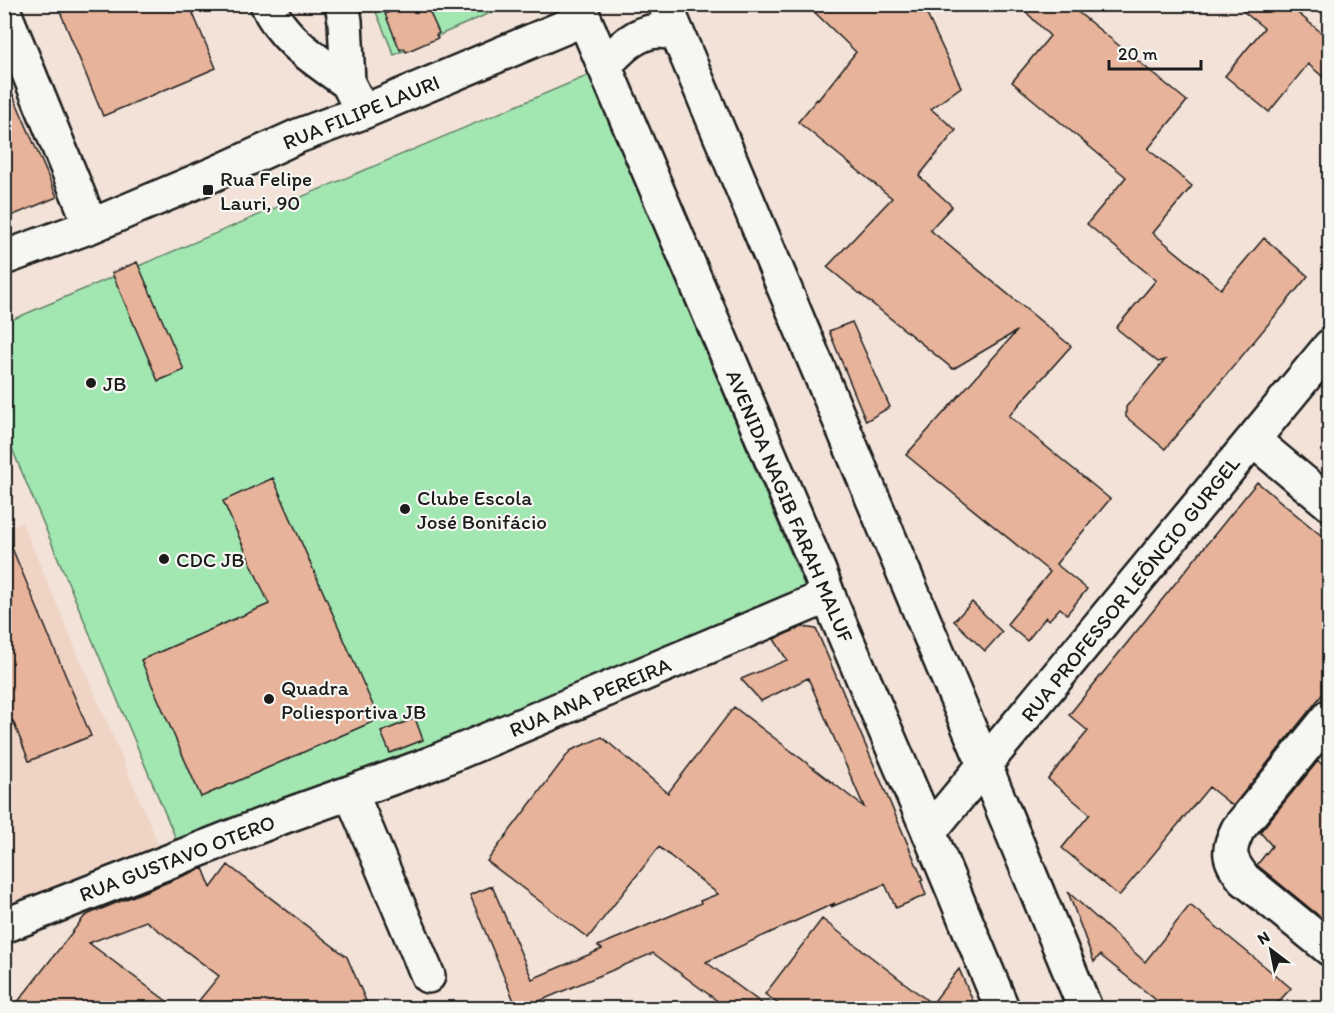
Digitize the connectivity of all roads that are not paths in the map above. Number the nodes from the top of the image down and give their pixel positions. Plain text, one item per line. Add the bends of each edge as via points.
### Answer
1 (267, 4) edge
2 (342, 4) edge
3 (589, 9) edge
4 (4, 12) edge
5 (671, 19) edge
6 (604, 66) junction
7 (348, 83) junction
8 (363, 112) junction
9 (91, 226) junction
10 (4, 258) edge
11 (1329, 346) edge
12 (1252, 440) junction
13 (1329, 504) edge
14 (828, 596) junction
15 (1329, 716) edge
16 (985, 766) junction
17 (351, 793) junction
18 (929, 832) junction
19 (4, 926) edge
20 (1329, 950) edge
21 (428, 976) dead end
22 (1002, 1008) edge
23 (1085, 1008) edge

1 - 7 street via 279,28
2 - 7 street
3 - 6 street, AVENIDA NAGIB FARAH MALUF
3 - 8 street, RUA FILIPE LAURI
4 - 9 street
5 - 6 street via 657,31 636,37
5 - 16 street
6 - 14 street, AVENIDA NAGIB FARAH MALUF
7 - 8 street
8 - 9 street, RUA FILIPE LAURI
9 - 10 street, RUA FILIPE LAURI
11 - 12 street, RUA PROFESSOR LEÔNCIO GURGEL
12 - 13 street
12 - 16 street, RUA PROFESSOR LEÔNCIO GURGEL
14 - 17 street, RUA ANA PEREIRA via 430,764
14 - 18 street, AVENIDA NAGIB FARAH MALUF
15 - 20 street via 1238,829 1230,856 1244,879
16 - 18 street, RUA PROFESSOR LEÔNCIO GURGEL
16 - 23 street
17 - 19 street, RUA GUSTAVO OTERO
17 - 21 street
18 - 22 street, AVENIDA NAGIB FARAH MALUF

